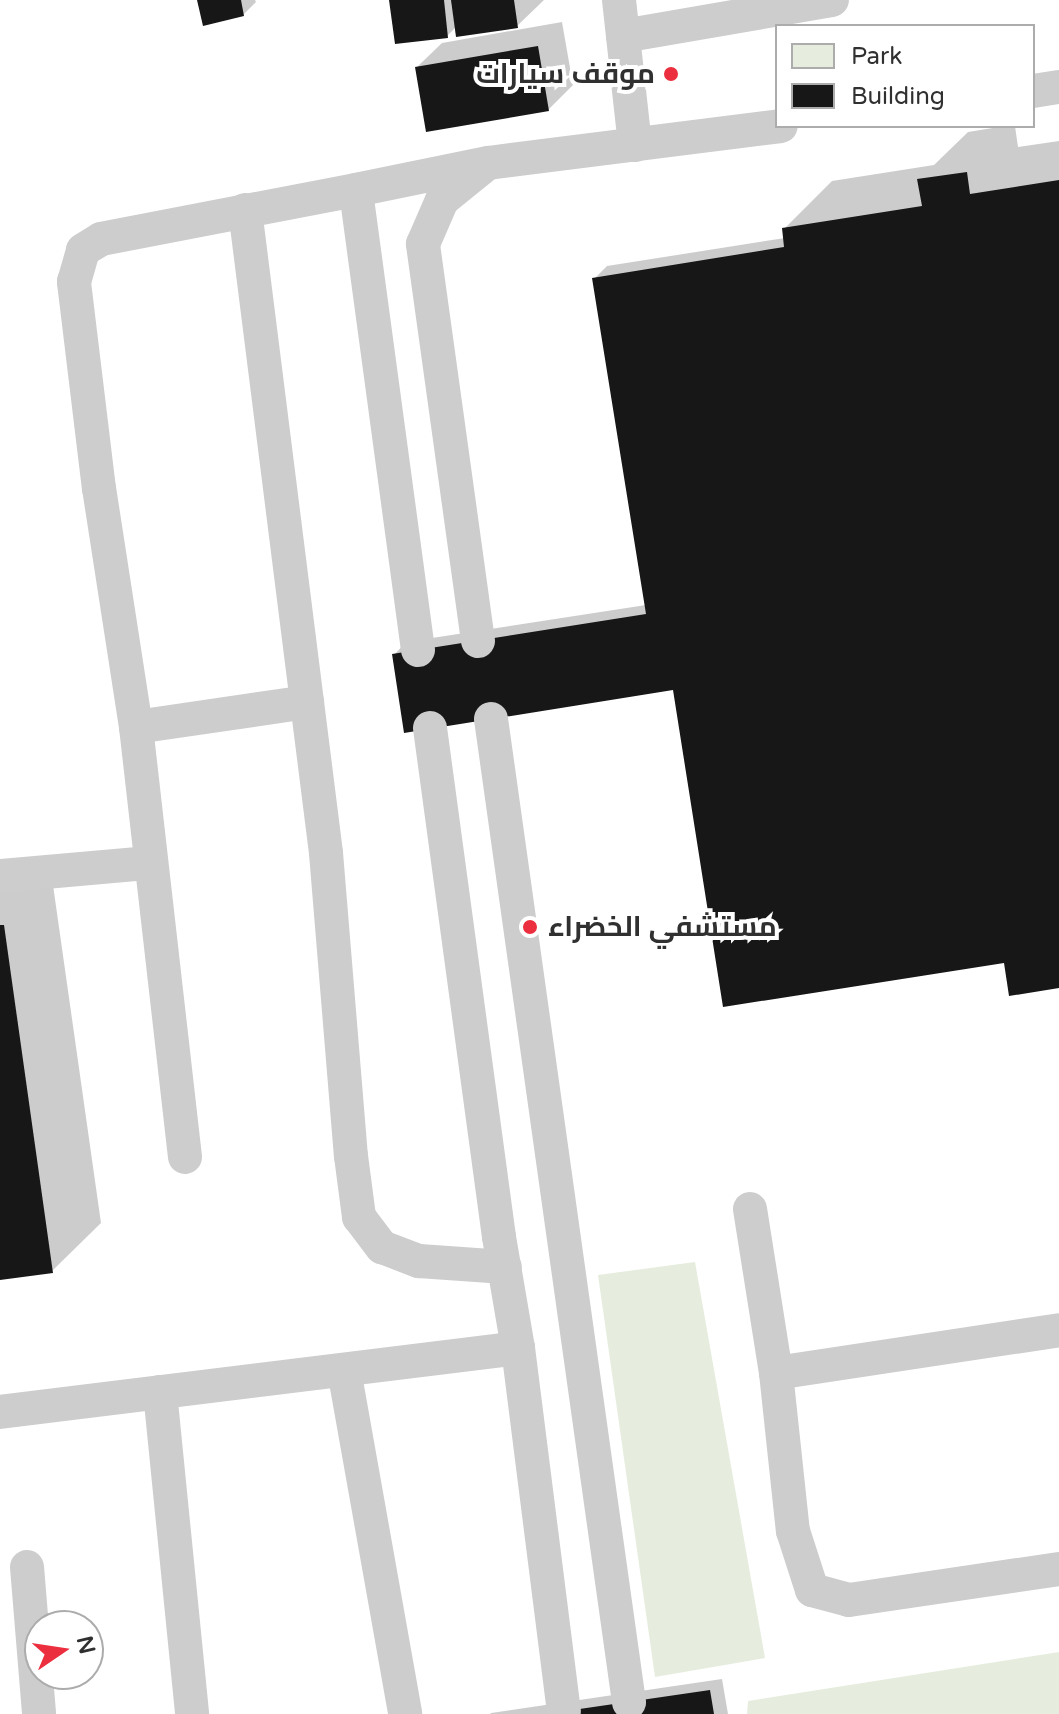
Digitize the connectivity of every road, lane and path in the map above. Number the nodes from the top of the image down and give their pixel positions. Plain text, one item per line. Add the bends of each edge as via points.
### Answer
1 (619, 0) edge
2 (832, 0) edge
3 (623, 36) junction
4 (1059, 87) edge
5 (1035, 91) edge
6 (775, 127) edge
7 (635, 145) junction
8 (488, 163) junction
9 (356, 190) junction
10 (245, 210) junction
11 (478, 641) dead end
12 (418, 650) dead end
13 (307, 702) junction
14 (491, 719) dead end
15 (136, 727) junction
16 (430, 728) dead end
17 (149, 863) junction
18 (0, 876) edge
19 (185, 1157) dead end
20 (750, 1209) dead end
21 (505, 1267) junction
22 (1059, 1330) edge
23 (518, 1348) junction
24 (344, 1370) junction
25 (776, 1373) junction
26 (160, 1392) junction
27 (0, 1412) edge
28 (27, 1567) dead end
29 (1059, 1569) edge
30 (629, 1702) dead end
31 (564, 1711) dead end
32 (39, 1714) edge
33 (192, 1714) edge
34 (405, 1714) edge

1 - 3 lane
2 - 3 lane
3 - 7 lane
4 - 5 lane
6 - 7 lane
7 - 8 lane
8 - 9 lane
8 - 11 lane via 442,200 423,244
9 - 10 lane
9 - 12 lane
10 - 13 lane
10 - 15 lane via 101,239 83,250 74,282
13 - 15 lane
13 - 21 lane via 359,1217 382,1247 419,1261
14 - 30 lane
15 - 17 lane
16 - 21 lane
17 - 18 lane
17 - 19 lane
20 - 25 lane
21 - 23 lane
22 - 25 lane
23 - 24 lane
23 - 31 lane
24 - 26 lane
24 - 34 lane
25 - 29 lane via 793,1531 812,1590 849,1600
26 - 27 lane
26 - 33 lane
28 - 32 lane

